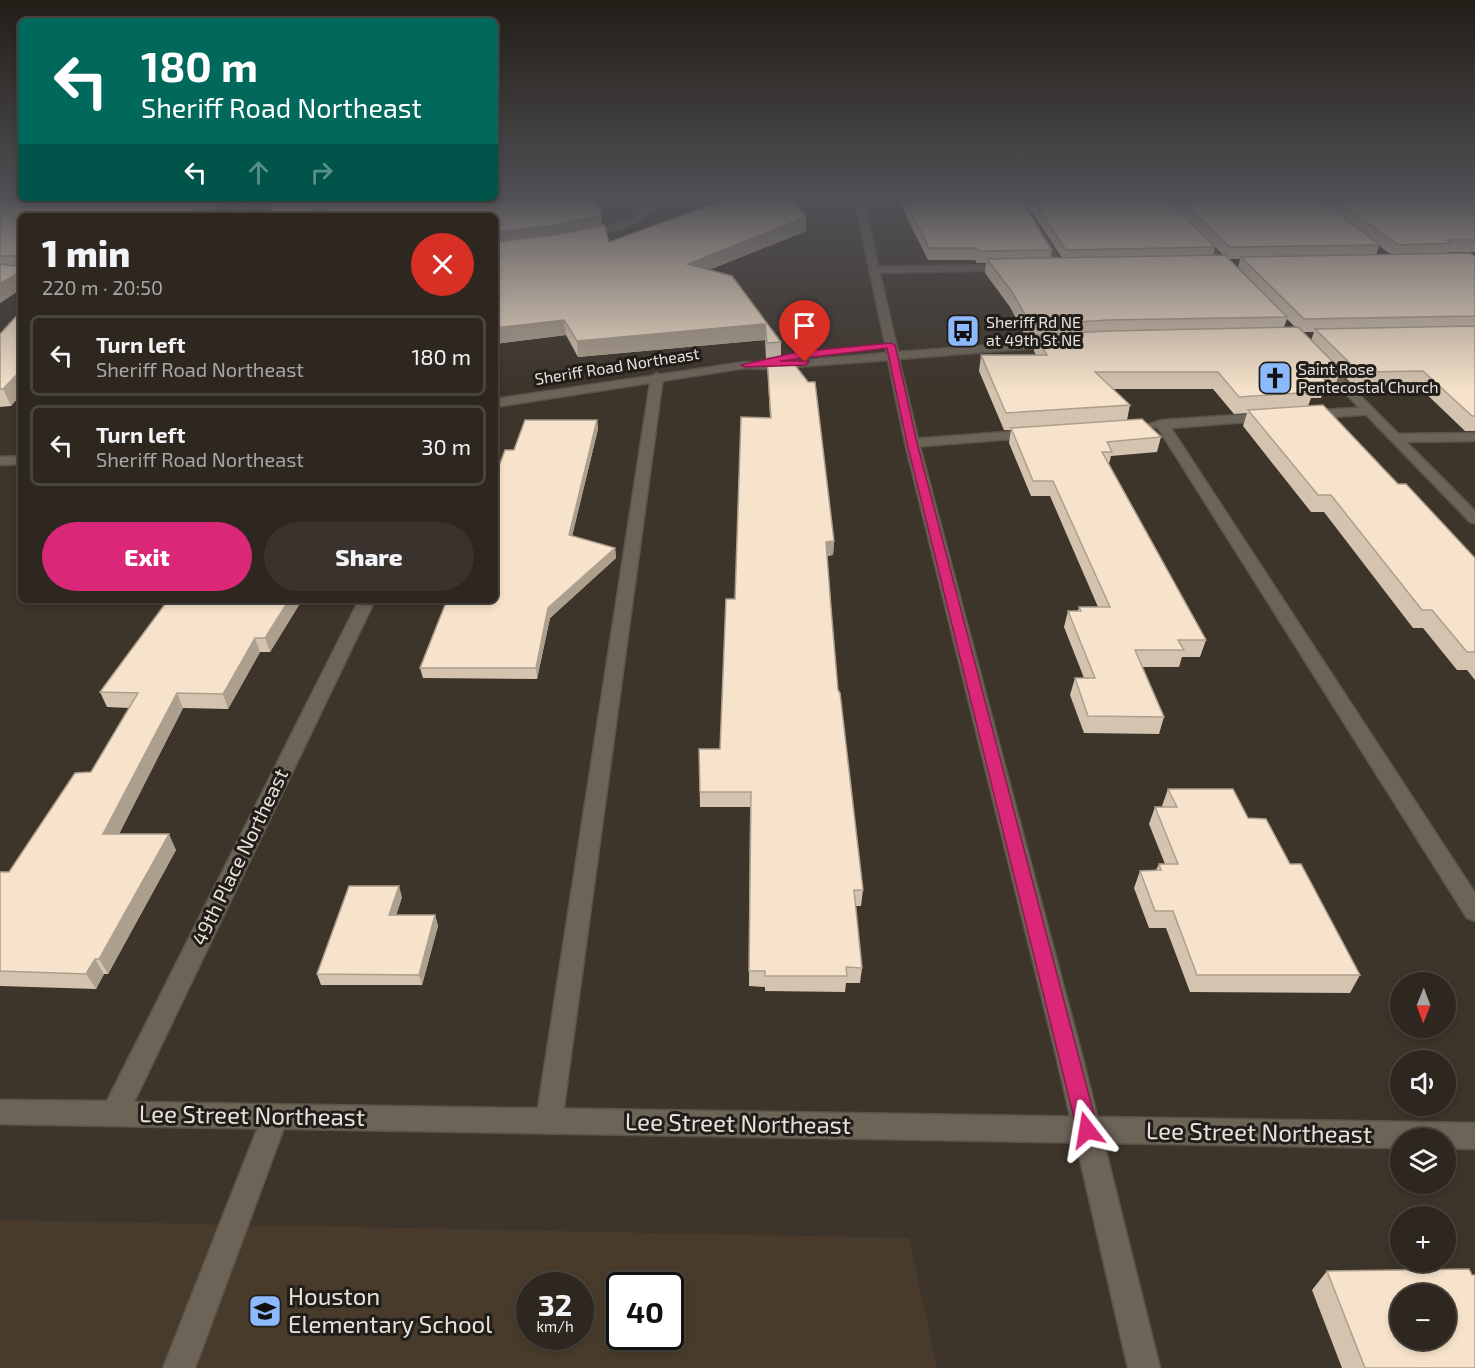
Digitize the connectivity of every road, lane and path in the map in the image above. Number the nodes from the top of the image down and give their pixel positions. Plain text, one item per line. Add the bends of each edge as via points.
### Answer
1 (873, 264) edge
2 (1058, 264) edge
3 (1224, 264) edge
4 (1071, 266) edge
5 (1024, 267) edge
6 (1048, 267) edge
7 (1060, 267) junction
8 (874, 270) junction
9 (1238, 279) edge
10 (1069, 339) edge
11 (892, 350) junction
12 (1314, 356) edge
13 (657, 377) junction
14 (498, 403) edge
15 (1369, 411) junction
16 (1162, 424) junction
17 (1139, 426) edge
18 (1048, 433) edge
19 (1475, 437) edge
20 (1395, 438) junction
21 (912, 443) junction
22 (18, 447) edge
23 (0, 449) edge
24 (18, 460) edge
25 (0, 461) edge
26 (1475, 519) edge
27 (366, 603) edge
28 (1475, 912) edge
29 (0, 1112) edge
30 (114, 1114) junction
31 (275, 1117) junction
32 (549, 1121) junction
33 (1087, 1130) junction
34 (1475, 1136) edge
35 (180, 1368) edge
36 (1144, 1368) edge

1 - 8 street
2 - 7 street
3 - 9 street
4 - 7 street
5 - 8 street
6 - 7 street
8 - 11 street
10 - 11 street, Sheriff Road Northeast
11 - 13 street, Sheriff Road Northeast
11 - 21 street
12 - 15 street
13 - 14 street, Sheriff Road Northeast
13 - 32 street
15 - 16 street
15 - 20 street
16 - 17 street
16 - 28 street
18 - 21 street
19 - 20 street
20 - 26 street
21 - 33 street
22 - 23 street
24 - 25 street
27 - 30 street, 49th Place Northeast
29 - 30 street, Lee Street Northeast
30 - 31 street, Lee Street Northeast
31 - 32 street, Lee Street Northeast
31 - 35 street
32 - 33 street, Lee Street Northeast
33 - 34 street, Lee Street Northeast
33 - 36 street

